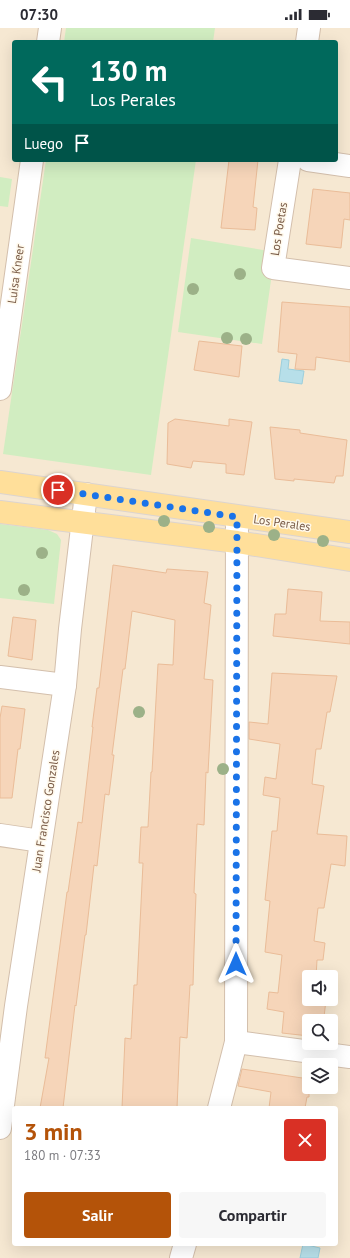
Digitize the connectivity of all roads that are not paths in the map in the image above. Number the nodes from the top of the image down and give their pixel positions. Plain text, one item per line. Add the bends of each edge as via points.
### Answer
1 (50, 28) edge
2 (309, 28) edge
3 (48, 40) edge
4 (307, 40) edge
5 (32, 162) edge
6 (290, 162) edge
7 (322, 162) edge
8 (350, 166) edge
9 (350, 278) edge
10 (0, 389) edge
11 (0, 482) edge
12 (86, 494) junction
13 (0, 512) edge
14 (237, 517) junction
15 (83, 523) junction
16 (350, 532) edge
17 (237, 542) junction
18 (350, 560) edge
19 (0, 677) edge
20 (66, 685) junction
21 (0, 835) edge
22 (41, 841) junction
23 (8, 1004) edge
24 (236, 1042) junction
25 (350, 1057) edge
26 (220, 1106) edge
27 (0, 1128) edge
28 (184, 1246) edge
29 (181, 1258) edge

1 - 3 street
2 - 4 street
5 - 10 street, Luisa Kneer
6 - 9 street, Los Poetas via 273,268
7 - 8 street
11 - 12 main road, Los Perales
12 - 14 main road, Los Perales
12 - 15 street, Juan Francisco Gonzales
13 - 15 main road
14 - 16 main road, Los Perales
14 - 17 street
15 - 17 main road
15 - 20 street, Juan Francisco Gonzales
17 - 18 main road
17 - 24 street
19 - 20 street
20 - 22 street, Juan Francisco Gonzales
21 - 22 street
22 - 23 street, Juan Francisco Gonzales
23 - 27 street, Juan Francisco Gonzales
24 - 25 street
24 - 26 street
28 - 29 street

